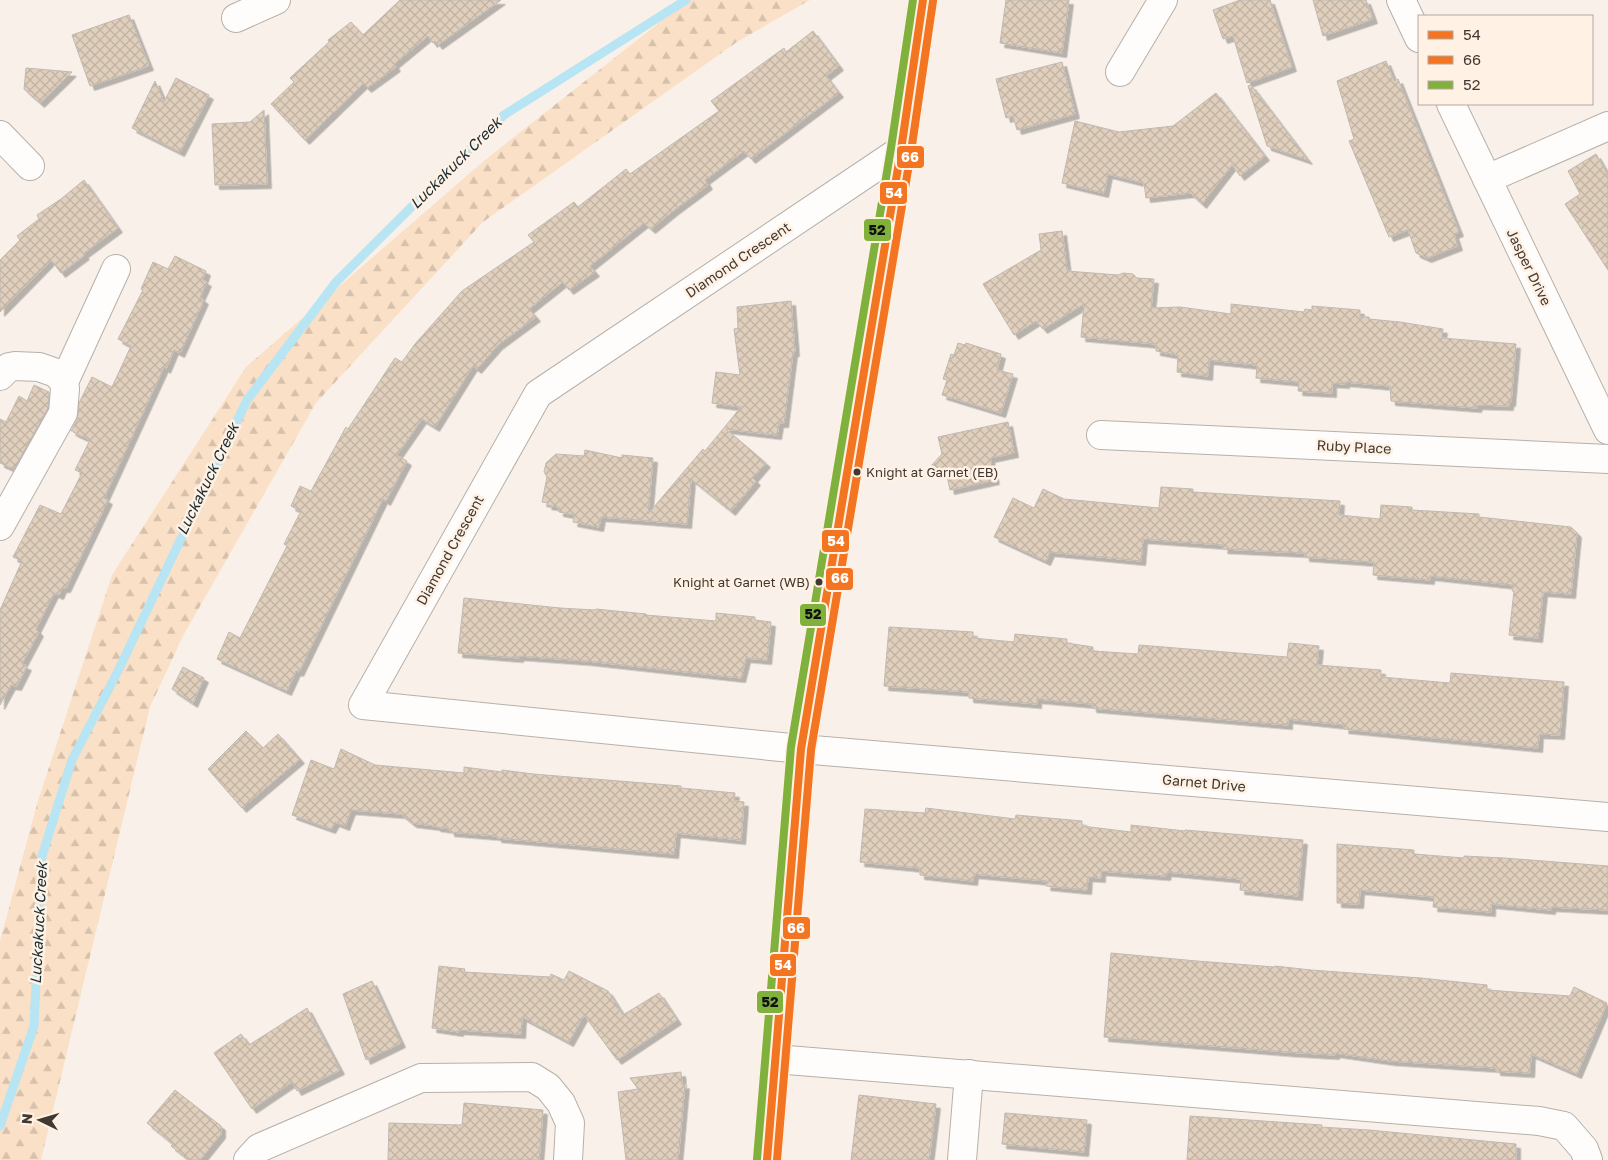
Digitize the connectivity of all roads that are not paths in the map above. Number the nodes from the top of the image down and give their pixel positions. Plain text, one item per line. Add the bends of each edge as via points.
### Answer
1 (276, 0) edge
2 (923, 0) edge
3 (1164, 0) edge
4 (1401, 0) edge
5 (236, 18) dead end
6 (1418, 36) edge
7 (1120, 72) dead end
8 (1451, 105) edge
9 (1608, 126) edge
10 (0, 135) edge
11 (901, 150) junction
12 (30, 166) dead end
13 (1487, 179) junction
14 (116, 269) dead end
15 (0, 376) edge
16 (64, 382) junction
17 (1608, 430) edge
18 (1101, 436) dead end
19 (1608, 459) edge
20 (0, 526) edge
21 (800, 749) junction
22 (1608, 817) edge
23 (775, 1058) junction
24 (970, 1074) junction
25 (248, 1160) edge
26 (568, 1160) edge
27 (767, 1160) edge
28 (962, 1160) edge
29 (1588, 1160) edge

1 - 5 street
2 - 11 street
3 - 7 street
4 - 6 street
8 - 13 street, Jasper Drive
9 - 13 street
10 - 12 street
11 - 21 street
11 - 21 street, Diamond Crescent via 538,394 364,705
13 - 17 street, Jasper Drive
14 - 16 street
15 - 16 street via 9,367 39,367 56,373
16 - 20 street via 63,413
18 - 19 street, Ruby Place
21 - 22 street, Garnet Drive
21 - 23 street
23 - 24 street
23 - 27 street
24 - 28 street
24 - 29 street via 1539,1121 1564,1126 1584,1149
25 - 26 street via 259,1148 421,1078 532,1077 561,1103 570,1123

